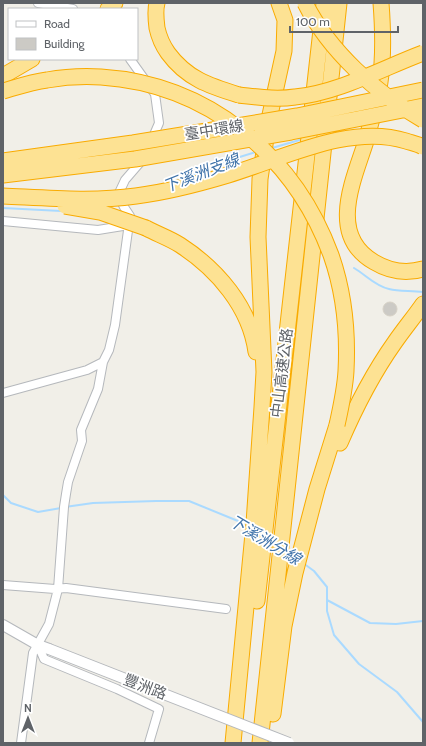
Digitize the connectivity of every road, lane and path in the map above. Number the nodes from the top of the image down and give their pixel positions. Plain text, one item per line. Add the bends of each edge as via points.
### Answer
1 (38, 3) edge
2 (157, 3) edge
3 (279, 3) edge
4 (305, 3) edge
5 (324, 3) edge
6 (339, 3) edge
7 (381, 3) edge
8 (67, 8) edge
9 (423, 53) edge
10 (30, 60) edge
11 (131, 60) edge
12 (3, 76) edge
13 (423, 90) edge
14 (3, 91) edge
15 (423, 106) edge
16 (423, 120) edge
17 (423, 147) edge
18 (3, 161) edge
19 (3, 175) edge
20 (3, 197) edge
21 (3, 222) edge
22 (129, 225) junction
23 (423, 270) edge
24 (423, 304) edge
25 (103, 362) junction
26 (3, 393) edge
27 (262, 406) junction
28 (343, 423) junction
29 (260, 520) junction
30 (257, 554) junction
31 (3, 585) edge
32 (58, 589) junction
33 (226, 609) dead end
34 (3, 625) edge
35 (38, 645) junction
36 (21, 743) edge
37 (149, 743) edge
38 (233, 743) edge
39 (240, 743) edge
40 (260, 743) edge
41 (268, 743) edge
42 (289, 743) edge

1 - 8 street
2 - 9 highway, bridge via 158,34 176,64 190,76 240,95 296,97 328,90
3 - 27 highway via 285,20 284,51 268,124 260,179 258,237 264,372
4 - 16 highway, bridge via 329,40 351,65 391,100
5 - 29 highway, 中山高速公路
6 - 40 highway, 中山高速公路
7 - 23 highway via 384,33 380,82 366,142 348,198 348,229 353,242 361,252 385,269 401,272
10 - 12 highway
11 - 22 street via 155,94 159,123 144,158 125,180 118,195 130,216
13 - 18 highway, 臺中環線, bridge via 297,116
14 - 28 highway, bridge via 46,80 72,77 126,80 178,94 199,103 220,114 260,145 287,176 310,210 331,255 337,275 345,318 346,373
15 - 19 highway, 臺中環線, bridge via 134,159
17 - 20 highway, bridge via 394,137 352,137 331,141 189,186 137,196 104,199
20 - 27 highway, bridge via 100,212 146,228 178,244 208,265 234,297 246,319 254,340
21 - 22 street via 98,230
22 - 25 street via 115,325 109,350
24 - 28 highway via 395,341
25 - 26 street via 87,370
25 - 32 street via 98,389 81,430 82,441 66,494
27 - 29 highway
28 - 41 highway via 306,531 295,573 284,626
29 - 30 highway, 中山高速公路
30 - 38 highway
30 - 39 highway, 中山高速公路
31 - 32 street
32 - 33 street
32 - 35 street via 50,624
34 - 35 street, 豐洲路
35 - 36 street via 33,653
35 - 37 street via 44,659 159,709
35 - 42 street, 豐洲路, bridge

